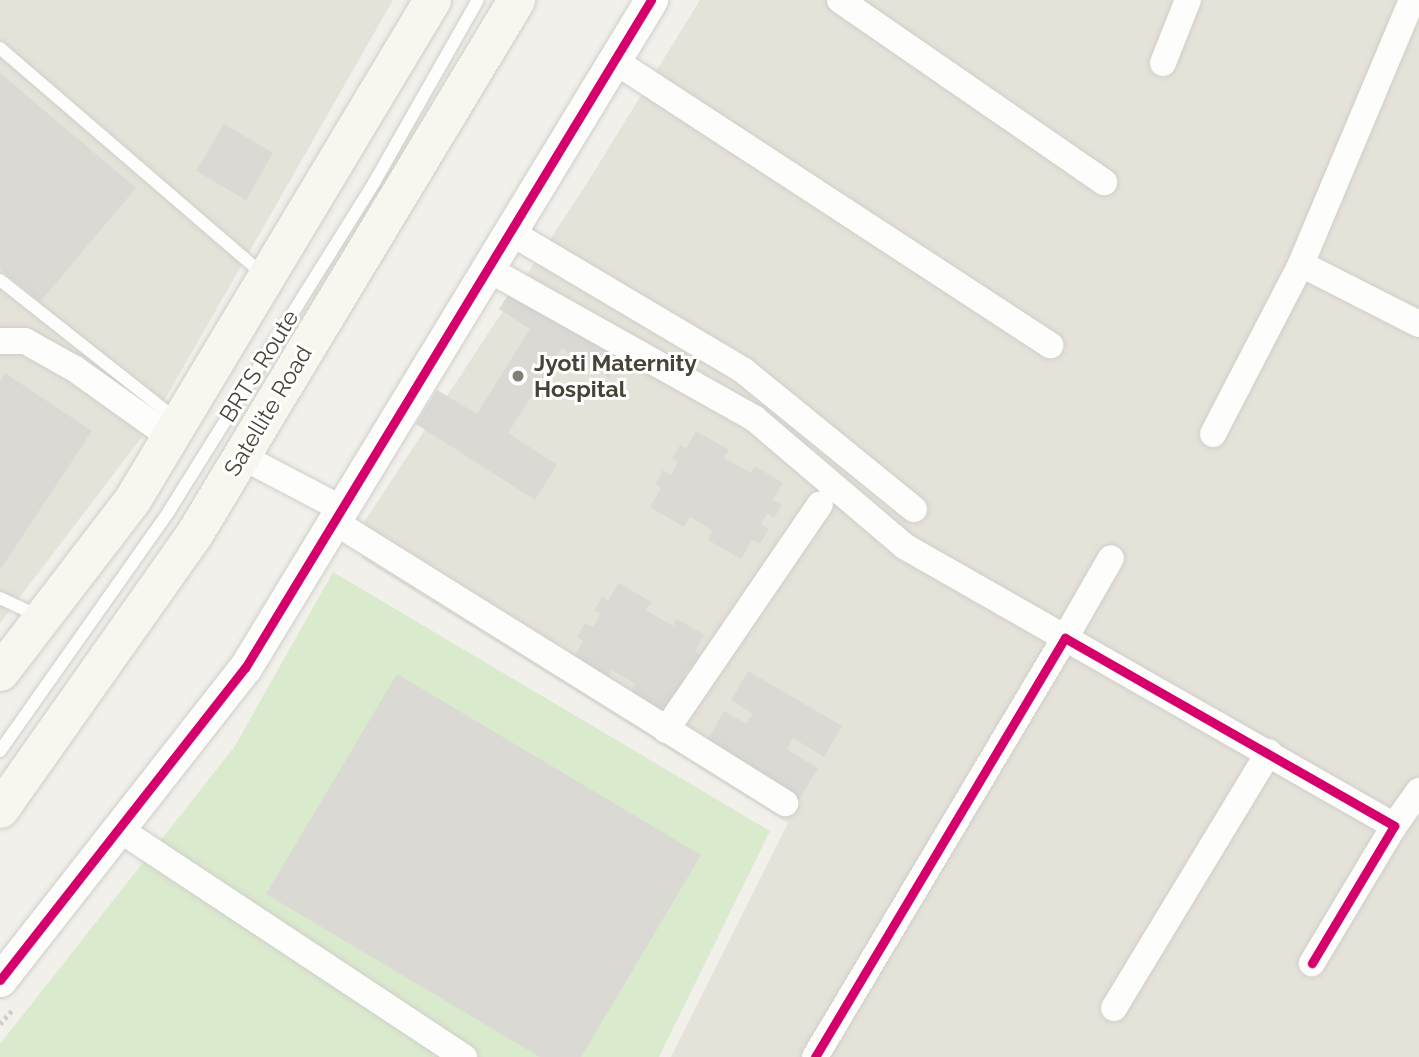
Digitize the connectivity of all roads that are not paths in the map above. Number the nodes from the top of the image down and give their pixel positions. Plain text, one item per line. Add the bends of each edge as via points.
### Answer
1 (432, 0) edge
2 (478, 0) edge
3 (516, 0) edge
4 (651, 0) edge
5 (840, 0) edge
6 (1188, 0) edge
7 (1412, 0) edge
8 (0, 48) edge
9 (615, 61) junction
10 (1163, 63) dead end
11 (1104, 182) dead end
12 (512, 233) junction
13 (1301, 264) junction
14 (490, 270) junction
15 (266, 277) junction
16 (0, 280) edge
17 (1419, 324) edge
18 (0, 341) edge
19 (1050, 345) dead end
20 (174, 429) junction
21 (1213, 434) dead end
22 (241, 456) junction
23 (820, 503) dead end
24 (914, 509) dead end
25 (339, 516) junction
26 (1111, 558) dead end
27 (0, 598) edge
28 (39, 616) junction
29 (1065, 638) junction
30 (0, 672) edge
31 (20, 720) junction
32 (666, 730) junction
33 (0, 744) edge
34 (0, 751) edge
35 (1269, 752) junction
36 (1419, 791) edge
37 (785, 803) dead end
38 (0, 809) edge
39 (1394, 826) junction
40 (118, 829) junction
41 (1312, 963) dead end
42 (0, 980) edge
43 (1114, 1008) dead end
44 (464, 1057) edge
45 (815, 1057) edge

1 - 15 main road
2 - 31 lane, BRTS Route via 375,181 169,511
3 - 22 main road, Satellite Road
4 - 9 street
5 - 11 street
6 - 10 street
7 - 13 street
8 - 15 lane
9 - 12 street
9 - 19 street
12 - 14 street
12 - 24 street via 744,371
13 - 17 street
13 - 21 street
14 - 25 street
14 - 29 street via 755,419 904,546
15 - 20 main road
16 - 20 lane
18 - 20 street via 25,341
20 - 28 main road via 132,499
22 - 25 street
22 - 38 main road, Satellite Road via 194,534
23 - 32 street
25 - 32 street
25 - 40 street via 245,668
26 - 29 street
27 - 28 lane
28 - 30 main road
29 - 35 street
29 - 45 street
31 - 33 lane, BRTS Route
31 - 34 lane, BRTS Route
32 - 37 street
35 - 39 street
35 - 43 street
36 - 39 street
39 - 41 street
40 - 42 street
40 - 44 street

